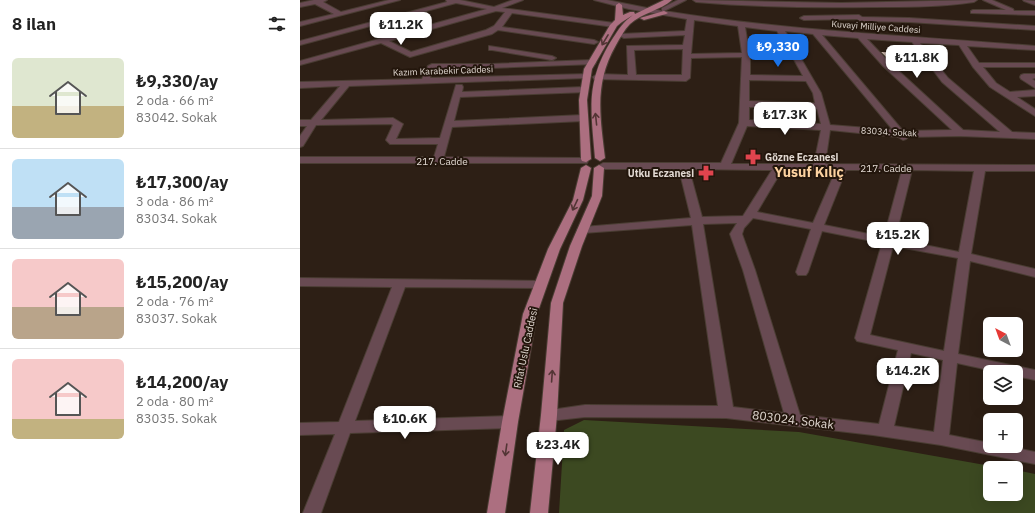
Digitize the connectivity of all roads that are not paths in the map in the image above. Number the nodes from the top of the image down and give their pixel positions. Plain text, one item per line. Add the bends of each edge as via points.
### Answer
1 (397, 0) edge
2 (520, 0) edge
3 (597, 0) edge
4 (656, 0) edge
5 (669, 0) edge
6 (683, 0) edge
7 (696, 0) edge
8 (974, 0) edge
9 (986, 0) edge
10 (1026, 0) edge
11 (321, 1) edge
12 (455, 1) edge
13 (608, 1) edge
14 (962, 1) edge
15 (886, 2) edge
16 (797, 3) edge
17 (849, 3) edge
18 (1035, 3) edge
19 (928, 4) junction
20 (619, 5) junction
21 (638, 5) junction
22 (300, 6) edge
23 (710, 8) edge
24 (362, 9) junction
25 (494, 9) junction
26 (511, 10) junction
27 (649, 10) junction
28 (933, 10) dead end
29 (664, 11) junction
30 (973, 12) junction
31 (413, 13) junction
32 (1018, 13) junction
33 (1035, 13) edge
34 (340, 14) junction
35 (691, 17) junction
36 (804, 18) junction
37 (909, 20) junction
38 (385, 21) junction
39 (300, 24) edge
40 (740, 24) junction
41 (622, 25) junction
42 (983, 25) junction
43 (437, 26) junction
44 (497, 28) junction
45 (864, 28) junction
46 (1035, 28) edge
47 (780, 29) junction
48 (689, 31) junction
49 (813, 32) junction
50 (624, 36) dead end
51 (321, 38) junction
52 (914, 40) junction
53 (383, 41) junction
54 (594, 42) dead end
55 (962, 42) junction
56 (300, 43) edge
57 (997, 45) junction
58 (687, 47) junction
59 (1035, 48) edge
60 (345, 51) junction
61 (795, 54) junction
62 (688, 56) junction
63 (746, 56) junction
64 (491, 57) junction
65 (576, 62) junction
66 (592, 62) junction
67 (300, 63) edge
68 (976, 65) junction
69 (1014, 65) junction
70 (1035, 65) edge
71 (587, 76) junction
72 (1035, 76) edge
73 (597, 77) junction
74 (745, 77) junction
75 (1024, 77) junction
76 (632, 78) junction
77 (488, 79) junction
78 (810, 79) junction
79 (461, 80) junction
80 (425, 81) junction
81 (346, 84) junction
82 (300, 85) edge
83 (1035, 85) edge
84 (584, 90) junction
85 (1035, 93) edge
86 (457, 95) junction
87 (1009, 95) junction
88 (744, 104) junction
89 (821, 106) junction
90 (1035, 114) edge
91 (583, 118) junction
92 (314, 122) junction
93 (300, 123) edge
94 (744, 123) junction
95 (448, 124) junction
96 (826, 127) junction
97 (960, 133) junction
98 (1011, 136) junction
99 (1035, 136) edge
100 (903, 138) junction
101 (444, 141) junction
102 (300, 144) edge
103 (300, 160) edge
104 (438, 161) junction
105 (300, 163) edge
106 (593, 163) junction
107 (708, 166) junction
108 (726, 166) junction
109 (779, 167) junction
110 (820, 167) junction
111 (684, 168) junction
112 (842, 168) junction
113 (908, 168) junction
114 (980, 168) junction
115 (1035, 168) edge
116 (748, 216) junction
117 (696, 221) junction
118 (817, 228) junction
119 (583, 230) junction
120 (889, 242) junction
121 (964, 256) junction
122 (802, 272) dead end
123 (1035, 272) edge
124 (300, 282) edge
125 (400, 283) junction
126 (542, 284) junction
127 (906, 347) junction
128 (949, 356) junction
129 (1035, 375) edge
130 (726, 412) junction
131 (549, 415) junction
132 (794, 420) junction
133 (510, 422) junction
134 (345, 428) junction
135 (300, 429) edge
136 (885, 431) junction
137 (940, 439) junction
138 (1035, 458) edge
139 (312, 513) edge
140 (496, 513) edge
141 (539, 513) edge

1 - 24 street
2 - 25 street
3 - 13 street, Kuvayi Milliye Caddesi
4 - 21 main road
5 - 27 main road
6 - 29 street
7 - 23 street
8 - 14 street
9 - 32 street
10 - 18 street
11 - 22 street
11 - 34 street
12 - 25 street
12 - 31 street
13 - 20 street, Kuvayi Milliye Caddesi
14 - 19 street
14 - 30 street
15 - 17 street
15 - 19 street
15 - 37 street
16 - 17 street
16 - 23 street
16 - 36 street
17 - 45 street
19 - 28 street
20 - 21 street, Kuvayi Milliye Caddesi
20 - 41 main road
21 - 27 street, Kuvayi Milliye Caddesi
21 - 41 main road
23 - 35 street, Kuvayi Milliye Caddesi
23 - 40 street, Kuvayi Milliye Caddesi
24 - 34 street
24 - 38 street
25 - 26 street
25 - 43 street
26 - 41 street
26 - 44 street
27 - 29 street, Kuvayi Milliye Caddesi
27 - 41 main road
29 - 35 street, Kuvayi Milliye Caddesi
29 - 41 main road
30 - 32 street
30 - 42 street
31 - 38 street
31 - 43 street
32 - 33 street
34 - 39 street
35 - 48 street
36 - 45 street
36 - 49 street
37 - 42 street via 941,20
37 - 45 street
38 - 51 street
39 - 51 street
40 - 47 street, Kuvayi Milliye Caddesi
40 - 63 street
41 - 48 street
41 -> 66 main road
41 - 73 main road
42 - 46 street
42 - 57 street
43 - 53 street
44 - 53 street via 410,55
44 - 54 street
44 - 64 street via 502,32
45 - 49 street, Kuvayi Milliye Caddesi
45 - 52 street, Kuvayi Milliye Caddesi
45 - 97 street via 886,64
47 - 49 street, Kuvayi Milliye Caddesi
47 - 61 street
48 - 50 street
48 - 58 street
49 - 100 street
51 - 56 street
51 - 60 street
52 - 55 street, Kuvayi Milliye Caddesi
52 - 98 street via 945,80
53 - 60 street
55 - 57 street, Kuvayi Milliye Caddesi
55 - 68 street
57 - 59 street, Kuvayi Milliye Caddesi
58 - 62 street
58 - 76 street via 630,48
60 - 67 street
61 - 63 street
61 - 78 street
62 - 63 street
62 - 76 street via 686,78
63 - 74 street
64 - 65 street
64 - 65 street
64 - 77 street
64 - 80 street via 432,66
65 - 66 street
66 - 71 main road
68 - 69 street
68 - 87 street via 993,85
69 - 70 street
69 - 75 street
71 - 77 street, Kazım Karabekir Caddesi
71 - 84 main road
72 - 75 street
73 - 76 street
106 -> 73 main road
74 - 78 street
74 - 88 street
75 - 83 street
77 - 79 street, Kazım Karabekir Caddesi
78 - 89 street
79 - 80 street, Kazım Karabekir Caddesi
79 - 86 street
80 - 81 street, Kazım Karabekir Caddesi
81 - 82 street, Kazım Karabekir Caddesi
81 - 92 street
84 - 86 street
84 - 91 main road
85 - 87 street
86 - 95 street
87 - 90 street
88 - 89 street
88 - 94 street
89 - 96 street
91 - 95 street
91 - 106 main road
92 - 93 street
92 - 101 street via 393,121 398,124 391,140 393,142
92 - 102 street
94 - 96 street, 83034. Sokak
94 - 108 street
95 - 101 street
96 - 100 street, 83034. Sokak
96 - 110 street
97 - 98 street, 83034. Sokak
97 - 100 street, 83034. Sokak
98 - 99 street, 83034. Sokak
101 - 104 street
103 - 104 street, 217. Cadde
104 - 106 street, 217. Cadde
105 - 106 street, 217. Cadde
106 - 107 street, 217. Cadde via 705,163
106 - 111 street, 217. Cadde
106 - 119 main road via 597,196
106 -> 126 main road, Rifat Uslu Caddesi via 554,249
107 - 108 street, 217. Cadde
107 - 111 street, 217. Cadde
108 - 109 street, 217. Cadde
109 - 110 street, 217. Cadde
109 - 116 street
110 - 112 street, 217. Cadde
111 - 117 street
112 - 113 street, 217. Cadde
112 - 118 street
113 - 114 street, 217. Cadde
113 - 120 street
114 - 115 street, 217. Cadde
114 - 121 street
116 - 117 street
116 - 118 street
116 - 132 street via 736,234
117 - 119 street
117 - 130 street
118 - 120 street
118 - 122 street
131 -> 119 main road via 556,303
120 - 121 street
120 - 127 street via 862,338
121 - 123 street
121 - 128 street
124 - 125 street
125 - 126 street
125 - 134 street
126 - 133 main road, Rifat Uslu Caddesi via 530,314
127 - 128 street
127 - 136 street
128 - 129 street
128 - 137 street
130 - 131 street, 803024. Sokak via 585,411
130 - 132 street, 803024. Sokak
131 - 141 main road
132 - 136 street, 803024. Sokak
133 - 134 street
133 -> 140 main road, Rifat Uslu Caddesi
134 - 135 street
134 - 139 street
136 - 137 street, 803024. Sokak
137 - 138 street, 803024. Sokak

